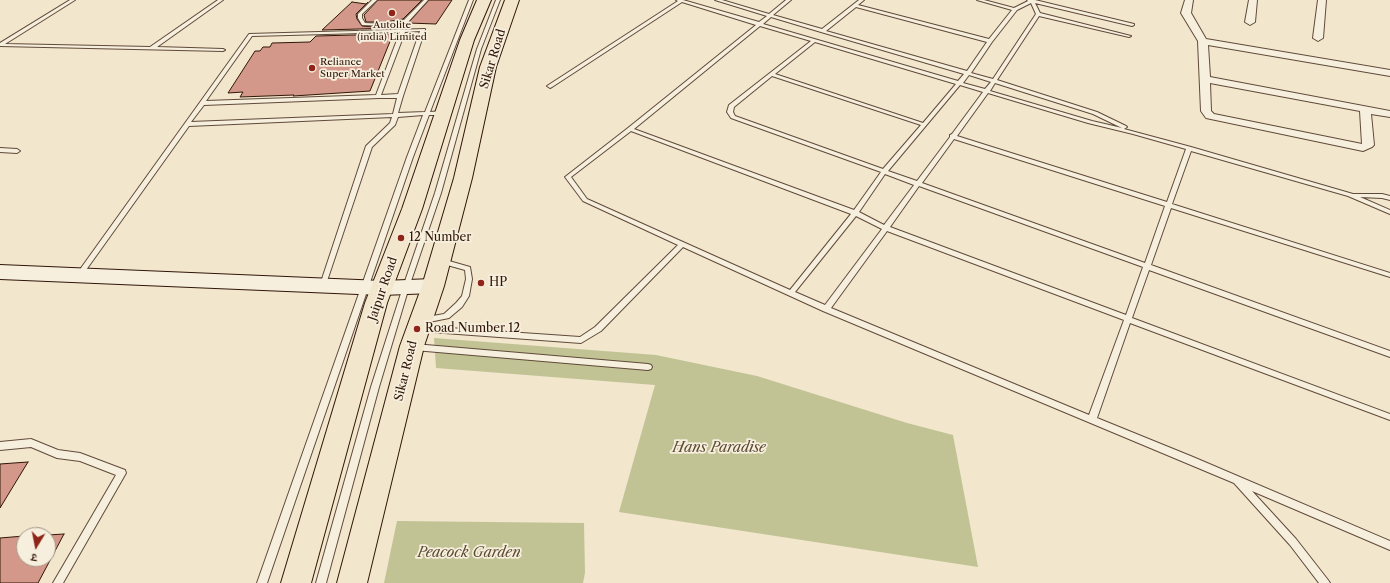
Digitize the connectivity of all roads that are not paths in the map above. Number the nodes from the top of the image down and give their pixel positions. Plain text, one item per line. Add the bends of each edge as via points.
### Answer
1 (73, 0) edge
2 (221, 0) edge
3 (375, 0) edge
4 (426, 0) edge
5 (471, 0) edge
6 (484, 0) edge
7 (498, 0) edge
8 (512, 0) edge
9 (679, 0) edge
10 (717, 0) edge
11 (789, 0) edge
12 (862, 0) edge
13 (979, 0) edge
14 (1031, 0) edge
15 (1189, 0) edge
16 (1253, 0) edge
17 (1322, 0) edge
18 (856, 6) junction
19 (1016, 9) junction
20 (1038, 14) junction
21 (769, 16) junction
22 (1250, 22) dead end
23 (758, 24) junction
24 (1132, 25) dead end
25 (403, 31) junction
26 (823, 31) junction
27 (1129, 36) dead end
28 (1318, 38) dead end
29 (815, 40) junction
30 (990, 41) junction
31 (1203, 41) junction
32 (0, 45) edge
33 (152, 48) junction
34 (223, 50) dead end
35 (968, 73) junction
36 (1390, 73) edge
37 (772, 75) junction
38 (1205, 79) junction
39 (994, 81) junction
40 (960, 83) junction
41 (550, 86) dead end
42 (987, 90) junction
43 (400, 96) junction
44 (378, 97) junction
45 (202, 103) junction
46 (1365, 110) junction
47 (436, 113) junction
48 (1390, 114) edge
49 (396, 115) junction
50 (188, 124) junction
51 (925, 125) junction
52 (630, 129) junction
53 (1135, 133) junction
54 (952, 136) junction
55 (1189, 148) junction
56 (0, 150) edge
57 (17, 151) dead end
58 (884, 172) junction
59 (918, 183) junction
60 (1350, 195) junction
61 (1390, 198) edge
62 (1169, 204) junction
63 (1390, 212) edge
64 (855, 213) junction
65 (886, 228) junction
66 (682, 244) junction
67 (440, 261) junction
68 (1146, 266) junction
69 (0, 272) edge
70 (79, 275) junction
71 (1390, 275) edge
72 (323, 285) junction
73 (433, 286) junction
74 (406, 287) junction
75 (373, 288) junction
76 (791, 293) junction
77 (826, 309) junction
78 (1128, 319) junction
79 (417, 332) junction
80 (1390, 354) edge
81 (648, 367) dead end
82 (1390, 417) edge
83 (1092, 419) junction
84 (0, 446) edge
85 (1236, 480) junction
86 (1390, 546) edge
87 (58, 583) edge
88 (262, 583) edge
89 (296, 583) edge
90 (321, 583) edge
91 (352, 583) edge
92 (1325, 583) edge

1 - 32 lane
2 - 33 lane
3 - 4 lane via 360,14 364,24 386,25 406,21
5 - 47 lane
6 - 47 main road, Jaipur Road
7 - 74 lane via 479,48 438,193
8 - 67 main road, Sikar Road via 488,67 463,178
9 - 23 lane
9 - 41 lane
10 - 21 lane
11 - 21 lane
12 - 18 lane
13 - 19 lane
14 - 19 lane
14 - 20 lane
14 - 24 lane
15 - 31 street via 1186,13
16 - 22 street
17 - 28 street
18 - 26 lane
18 - 30 lane
19 - 30 lane
20 - 27 lane
20 - 39 lane
21 - 23 lane
21 - 26 lane
23 - 29 lane
23 - 52 lane
25 - 43 lane via 423,30
25 - 44 lane
25 - 45 lane via 251,35
26 - 35 lane
29 - 37 lane
29 - 40 lane
30 - 35 lane
31 - 36 street
31 - 38 street
32 - 33 lane
33 - 34 lane
35 - 39 lane
35 - 40 lane
37 - 51 lane
37 - 58 lane via 731,106 730,112 733,117
38 - 46 street
38 - 46 street via 1206,111 1210,116 1363,148 1368,145
39 - 42 lane
39 - 53 lane via 1095,112
40 - 42 lane
40 - 51 lane
42 - 53 lane
42 - 54 lane
43 - 44 lane
43 - 49 lane
44 - 45 lane
45 - 50 lane
46 - 48 street
47 - 49 lane
47 - 75 main road, Jaipur Road via 412,209
49 - 50 lane
49 - 72 lane via 393,124 369,146
50 - 70 lane
51 - 58 lane
52 - 64 lane
52 - 66 lane via 568,177 586,200
53 - 55 lane
54 - 59 lane
54 - 62 lane
55 - 60 lane
55 - 62 lane
56 - 57 lane
58 - 59 lane
58 - 64 lane
59 - 65 lane
59 - 68 lane
60 - 61 lane
60 - 63 lane
62 - 68 lane
62 - 71 lane
64 - 65 lane
64 - 76 lane
65 - 77 lane
65 - 78 lane
66 - 76 lane
66 - 79 lane via 598,329 581,340
67 - 73 main road, Sikar Road
67 - 79 lane via 468,269 469,279 465,296 446,316
68 - 78 lane
68 - 80 lane
69 - 70 street
70 - 72 street
72 - 75 street
73 - 74 street
73 - 79 main road, Sikar Road
74 - 75 street
74 - 90 lane via 375,387
75 - 88 lane
75 - 89 main road, Jaipur Road
76 - 77 lane
77 - 83 lane
78 - 82 lane
78 - 83 lane
79 - 81 lane
79 - 91 main road, Sikar Road
83 - 85 lane
84 - 87 lane via 32,443 57,454 80,457 122,473
85 - 86 lane
85 - 92 lane via 1294,542

